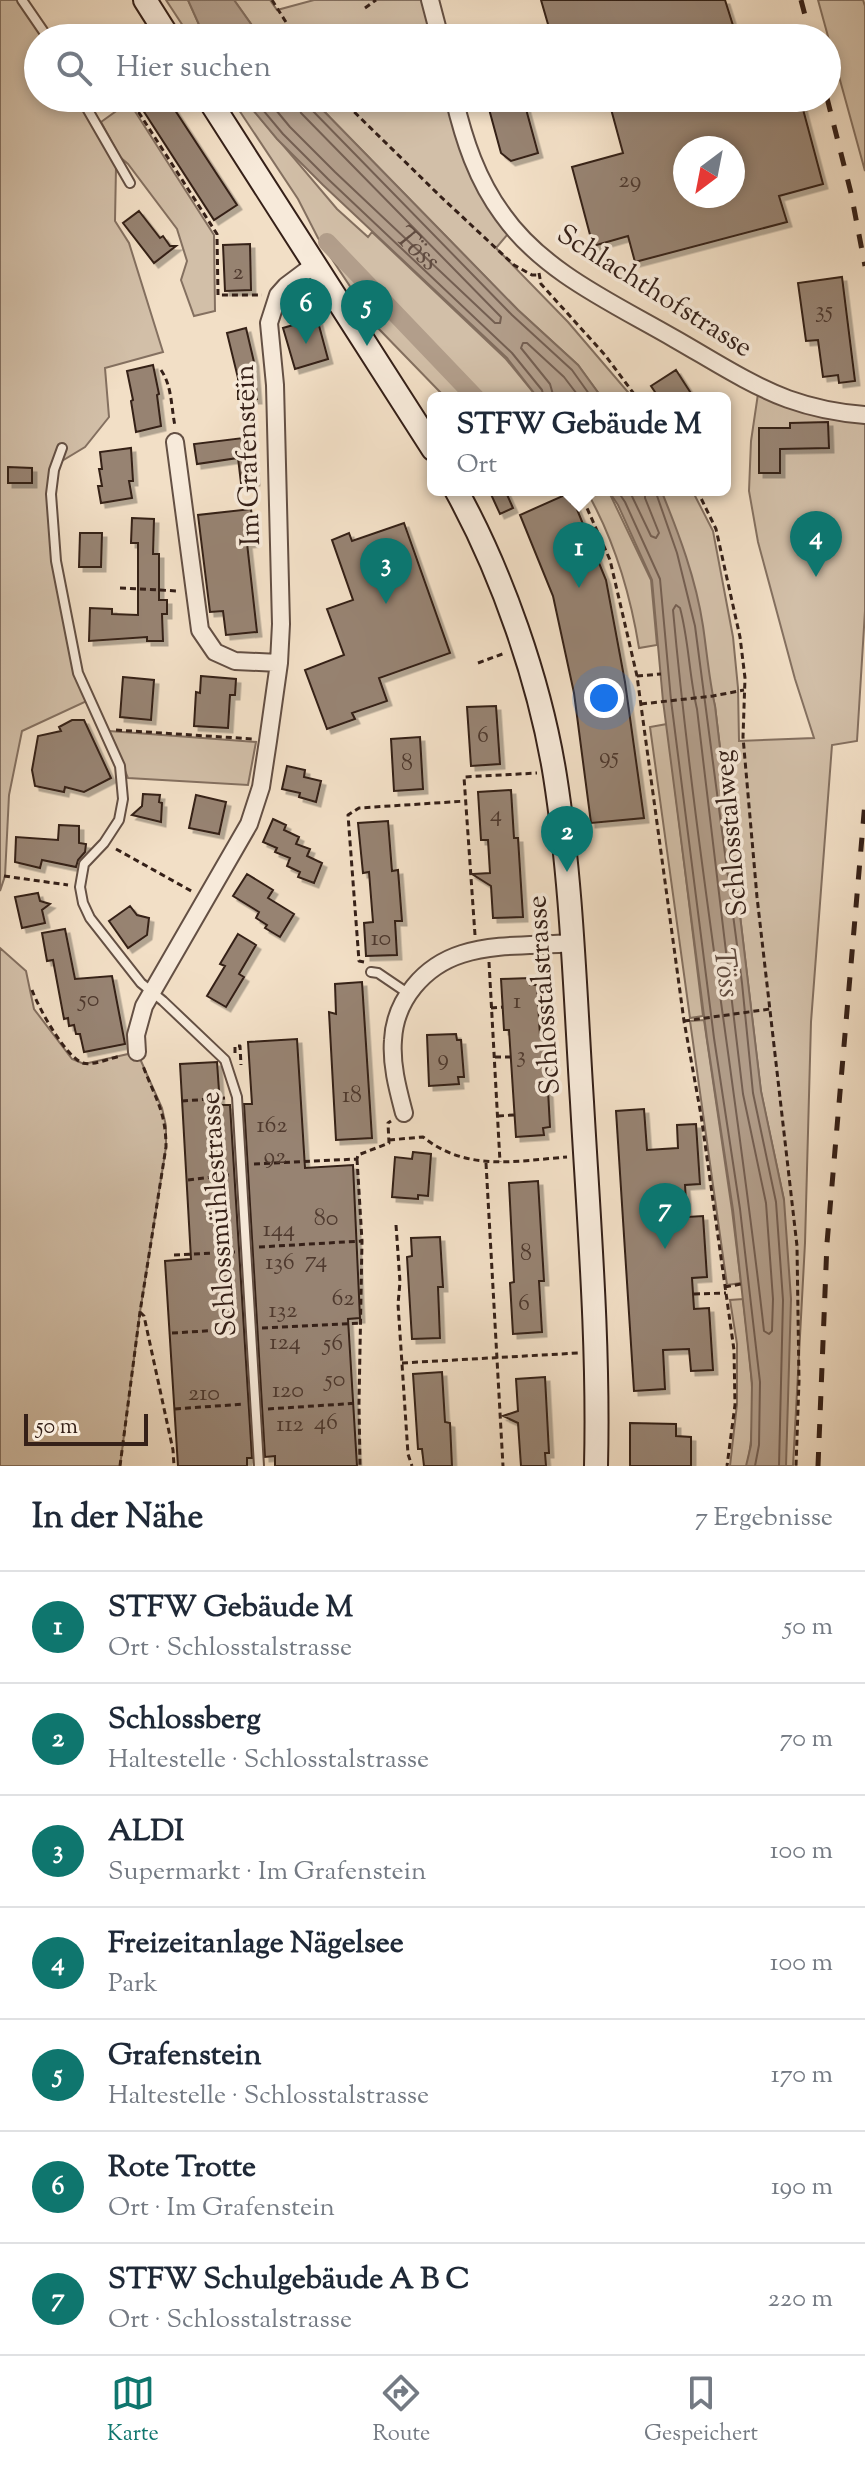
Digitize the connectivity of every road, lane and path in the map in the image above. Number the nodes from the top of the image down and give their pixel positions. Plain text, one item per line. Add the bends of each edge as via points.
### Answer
1 (22, 0) edge
2 (145, 0) edge
3 (272, 0) edge
4 (376, 0) edge
5 (430, 0) edge
6 (365, 8) dead end
7 (38, 24) edge
8 (160, 24) edge
9 (287, 24) edge
10 (436, 24) edge
11 (89, 112) edge
12 (138, 112) edge
13 (217, 112) edge
14 (354, 112) edge
15 (458, 112) edge
16 (130, 183) dead end
17 (314, 265) junction
18 (278, 295) junction
19 (161, 370) dead end
20 (633, 392) edge
21 (865, 415) edge
22 (174, 422) dead end
23 (427, 440) edge
24 (175, 442) dead end
25 (62, 448) dead end
26 (459, 496) edge
27 (582, 496) edge
28 (700, 496) edge
29 (120, 588) dead end
30 (194, 591) junction
31 (508, 652) dead end
32 (279, 663) junction
33 (478, 663) dead end
34 (661, 674) dead end
35 (637, 676) junction
36 (744, 690) junction
37 (640, 704) junction
38 (103, 730) junction
39 (254, 739) dead end
40 (539, 773) dead end
41 (466, 801) junction
42 (104, 843) junction
43 (4, 876) dead end
44 (80, 887) junction
45 (186, 888) dead end
46 (572, 943) junction
47 (482, 950) junction
48 (371, 968) joint
49 (32, 990) dead end
50 (152, 992) junction
51 (409, 994) junction
52 (503, 1007) dead end
53 (491, 1008) junction
54 (770, 1009) junction
55 (684, 1021) junction
56 (137, 1052) junction
57 (494, 1057) junction
58 (511, 1057) dead end
59 (237, 1097) junction
60 (182, 1101) dead end
61 (404, 1113) joint
62 (514, 1115) dead end
63 (497, 1117) junction
64 (389, 1140) junction
65 (585, 1156) junction
66 (357, 1159) junction
67 (500, 1162) junction
68 (486, 1163) junction
69 (241, 1177) junction
70 (188, 1180) dead end
71 (396, 1225) dead end
72 (362, 1241) junction
73 (247, 1249) junction
74 (174, 1255) dead end
75 (741, 1284) dead end
76 (725, 1287) junction
77 (726, 1293) junction
78 (694, 1294) dead end
79 (140, 1312) junction
80 (362, 1323) junction
81 (251, 1328) junction
82 (172, 1333) dead end
83 (582, 1352) dead end
84 (497, 1358) junction
85 (402, 1363) junction
86 (359, 1403) junction
87 (256, 1407) junction
88 (175, 1409) dead end
89 (120, 1466) edge
90 (174, 1466) edge
91 (259, 1466) edge
92 (360, 1466) edge
93 (412, 1466) edge
94 (503, 1466) edge
95 (596, 1466) edge
96 (727, 1466) edge
97 (796, 1466) edge

1 - 7 lane
2 - 8 main road
3 - 9 path
4 - 6 path
5 - 10 street
11 - 16 lane
12 - 18 path via 217,234 218,295
13 - 17 main road
14 - 20 path via 514,265 538,275
15 - 21 street, Schlachthofstrasse via 470,156 490,196 524,240 556,269 759,387 820,409
17 - 18 street
17 - 23 main road
18 - 32 street, Im Grafenstein via 269,323 275,385
19 - 22 path
24 - 30 street
25 - 38 lane via 51,494 56,561 78,673
26 - 46 main road, Schlosstalstrasse via 503,595 540,709 562,826
27 - 35 path via 610,560
28 - 36 path, Schlosstalweg via 716,529 740,637
29 - 30 path
30 - 32 street via 200,630 215,652 235,661
31 - 33 path
32 - 50 street, Im Grafenstein via 261,787 249,824
34 - 35 path
35 - 37 path
36 - 37 path
36 - 54 path, Schlosstalweg via 743,737
37 - 55 path
38 - 39 path
38 - 42 lane via 120,766 123,790 119,820
40 - 41 path via 464,777
41 - 47 path
41 - 48 path via 359,808 348,815 359,961
42 - 44 lane via 84,864
42 - 45 path
43 - 44 path
44 - 50 lane via 90,918
46 - 47 street
46 - 65 main road, Schlosstalstrasse
47 - 51 street via 431,969
47 - 53 path
48 - 51 lane
49 - 56 path via 40,1012 74,1058 85,1064
50 - 56 street, Im Grafenstein via 139,1020
50 - 59 lane, Schlossmühlestrasse via 225,1060
51 - 61 street via 393,1040
52 - 53 path
53 - 57 path
54 - 55 path
54 - 97 path, Schlosstalweg via 797,1246
55 - 76 path
56 - 79 path via 166,1126
57 - 58 path
57 - 63 path
59 - 60 path
59 - 69 lane, Schlossmühlestrasse
61 - 64 path via 388,1123
62 - 63 path
63 - 67 path
64 - 66 path
64 - 68 path via 423,1137 440,1150
65 - 67 path
65 - 95 main road, Schlosstalstrasse via 597,1352
66 - 69 path via 247,1165 248,1180
66 - 72 path
67 - 68 path
68 - 84 path
69 - 70 path
69 - 73 lane, Schlossmühlestrasse
71 - 85 path
72 - 73 path
72 - 80 path
73 - 74 path
73 - 81 lane, Schlossmühlestrasse
75 - 76 path
76 - 77 path
77 - 78 path
77 - 96 path via 735,1405
79 - 89 path
79 - 90 path
80 - 81 path
80 - 86 path
81 - 82 path
81 - 87 lane, Schlossmühlestrasse
83 - 84 path
84 - 85 path
84 - 94 path
85 - 93 path
86 - 87 path
86 - 92 path
87 - 88 path
87 - 91 lane, Schlossmühlestrasse

